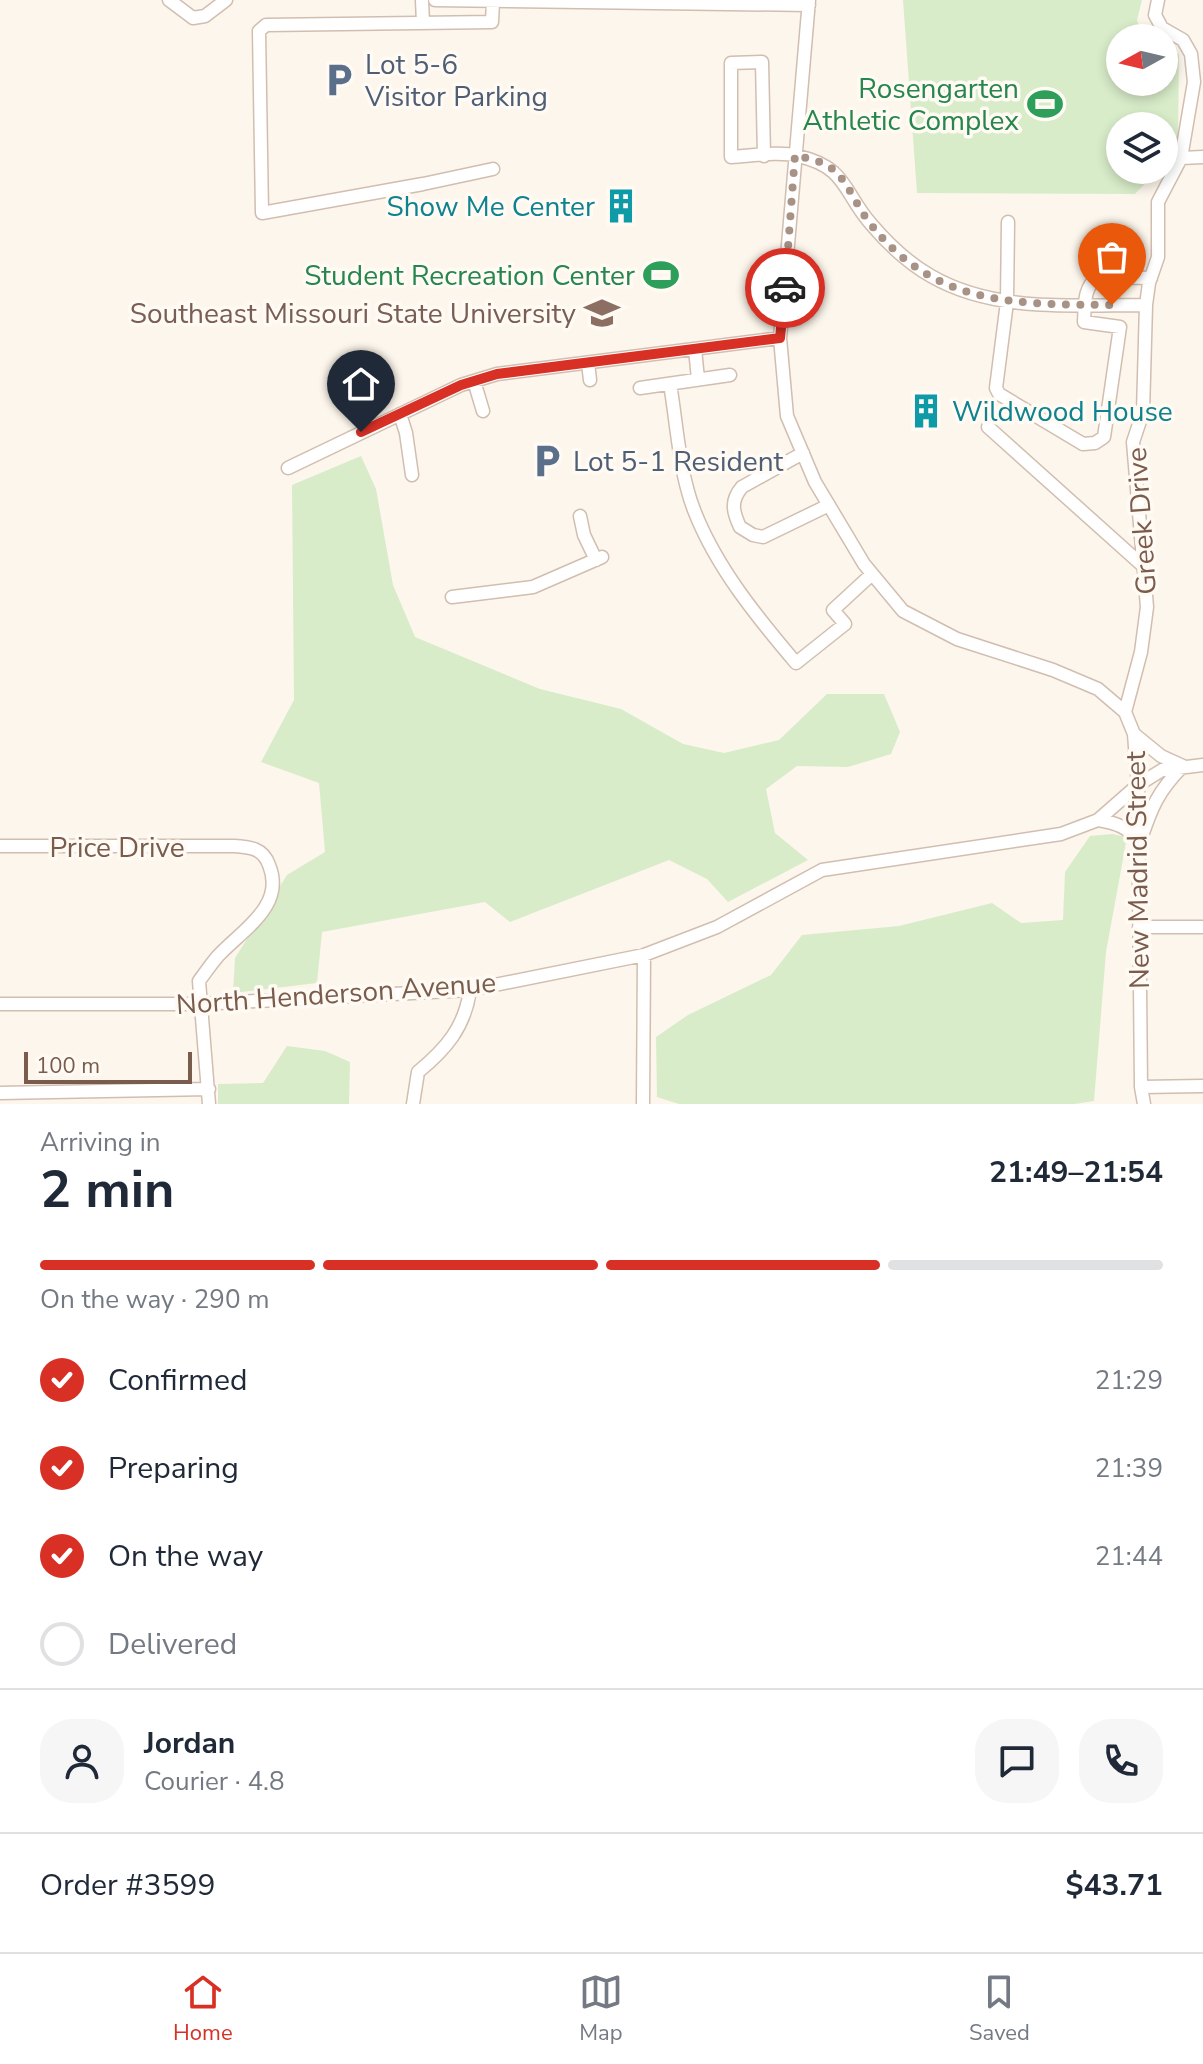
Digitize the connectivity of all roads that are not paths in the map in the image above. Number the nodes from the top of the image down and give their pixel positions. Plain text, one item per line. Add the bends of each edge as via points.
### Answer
1 (169, 0) edge
2 (226, 0) edge
3 (422, 0) edge
4 (435, 0) edge
5 (1158, 0) edge
6 (493, 1) edge
7 (809, 2) edge
8 (423, 23) junction
9 (795, 155) junction
10 (764, 156) junction
11 (1203, 157) edge
12 (1181, 158) junction
13 (493, 169) dead end
14 (1008, 222) dead end
15 (1151, 278) junction
16 (1007, 302) junction
17 (1085, 305) junction
18 (1146, 305) junction
19 (780, 338) junction
20 (695, 349) junction
21 (588, 363) junction
22 (730, 375) dead end
23 (698, 379) junction
24 (590, 380) dead end
25 (474, 381) junction
26 (670, 384) junction
27 (640, 388) dead end
28 (483, 411) dead end
29 (400, 414) junction
30 (988, 427) dead end
31 (803, 453) junction
32 (288, 468) dead end
33 (412, 475) dead end
34 (829, 505) junction
35 (580, 516) dead end
36 (1142, 565) junction
37 (872, 574) junction
38 (452, 597) dead end
39 (1125, 712) junction
40 (1134, 734) junction
41 (1203, 765) edge
42 (1183, 766) junction
43 (1138, 785) junction
44 (1098, 820) junction
45 (1140, 842) junction
46 (0, 846) edge
47 (1139, 927) junction
48 (1203, 927) edge
49 (644, 955) junction
50 (470, 990) junction
51 (0, 1004) edge
52 (199, 1004) junction
53 (1203, 1086) edge
54 (1141, 1087) junction
55 (209, 1089) junction
56 (0, 1093) edge
57 (46, 1098) edge
58 (209, 1104) edge
59 (413, 1104) edge
60 (643, 1104) edge
61 (1144, 1104) edge

1 - 2 street via 193,18
3 - 8 street
4 - 6 street
5 - 12 street, Greek Drive via 1155,15 1162,28 1183,40 1191,54 1194,82
6 - 7 street
6 - 8 street via 492,22
7 - 9 street, New Madrid Street
8 - 13 street via 262,27 262,213
9 - 10 street
9 - 16 street via 829,166 901,256 970,295
9 - 19 street, New Madrid Street
10 - 10 street via 731,157 731,63 762,62
11 - 12 street
12 - 15 street, Greek Drive via 1158,202 1158,257
14 - 16 street
15 - 17 street via 1098,277 1087,290
15 - 18 street, Greek Drive
16 - 17 street
16 - 17 street via 999,394 1083,444 1104,437 1120,327 1084,322
17 - 18 street
18 - 36 street, Greek Drive via 1143,412 1133,442
19 - 20 street
19 - 31 street, New Madrid Street via 787,416
20 - 21 street
20 - 23 street
21 - 24 street
21 - 25 street
22 - 23 street
23 - 26 street
25 - 28 street
25 - 29 street
26 - 27 street
26 - 37 street via 694,511 740,593 796,663 845,624 833,610
29 - 32 street
29 - 33 street
30 - 36 street
31 - 34 street, New Madrid Street
31 - 34 street via 735,495 740,527 763,537
34 - 37 street, New Madrid Street
35 - 38 street via 584,535 599,558 533,587
36 - 39 street, Greek Drive via 1146,628
37 - 39 street, New Madrid Street via 903,611 957,639 1098,689
39 - 40 street, New Madrid Street
40 - 42 street
40 - 43 street, New Madrid Street
41 - 42 street, North Henderson Avenue
42 - 43 street, North Henderson Avenue via 1162,770
42 - 45 street via 1154,801
43 - 44 street, North Henderson Avenue
43 - 45 street, New Madrid Street
44 - 45 street via 1118,823
44 - 49 street, North Henderson Avenue via 1061,834 822,870 717,927
45 - 47 street, New Madrid Street
46 - 52 street, Price Drive via 234,846 254,848 266,857 274,876 273,893 262,914 199,981
47 - 48 street
47 - 54 street, New Madrid Street
49 - 50 street, North Henderson Avenue
49 - 60 street
50 - 52 street, North Henderson Avenue
50 - 59 street via 467,1014 441,1053 418,1072
51 - 52 street, North Henderson Avenue
52 - 55 street
53 - 54 street
54 - 61 street, New Madrid Street
55 - 57 street
55 - 58 street
56 - 57 street

